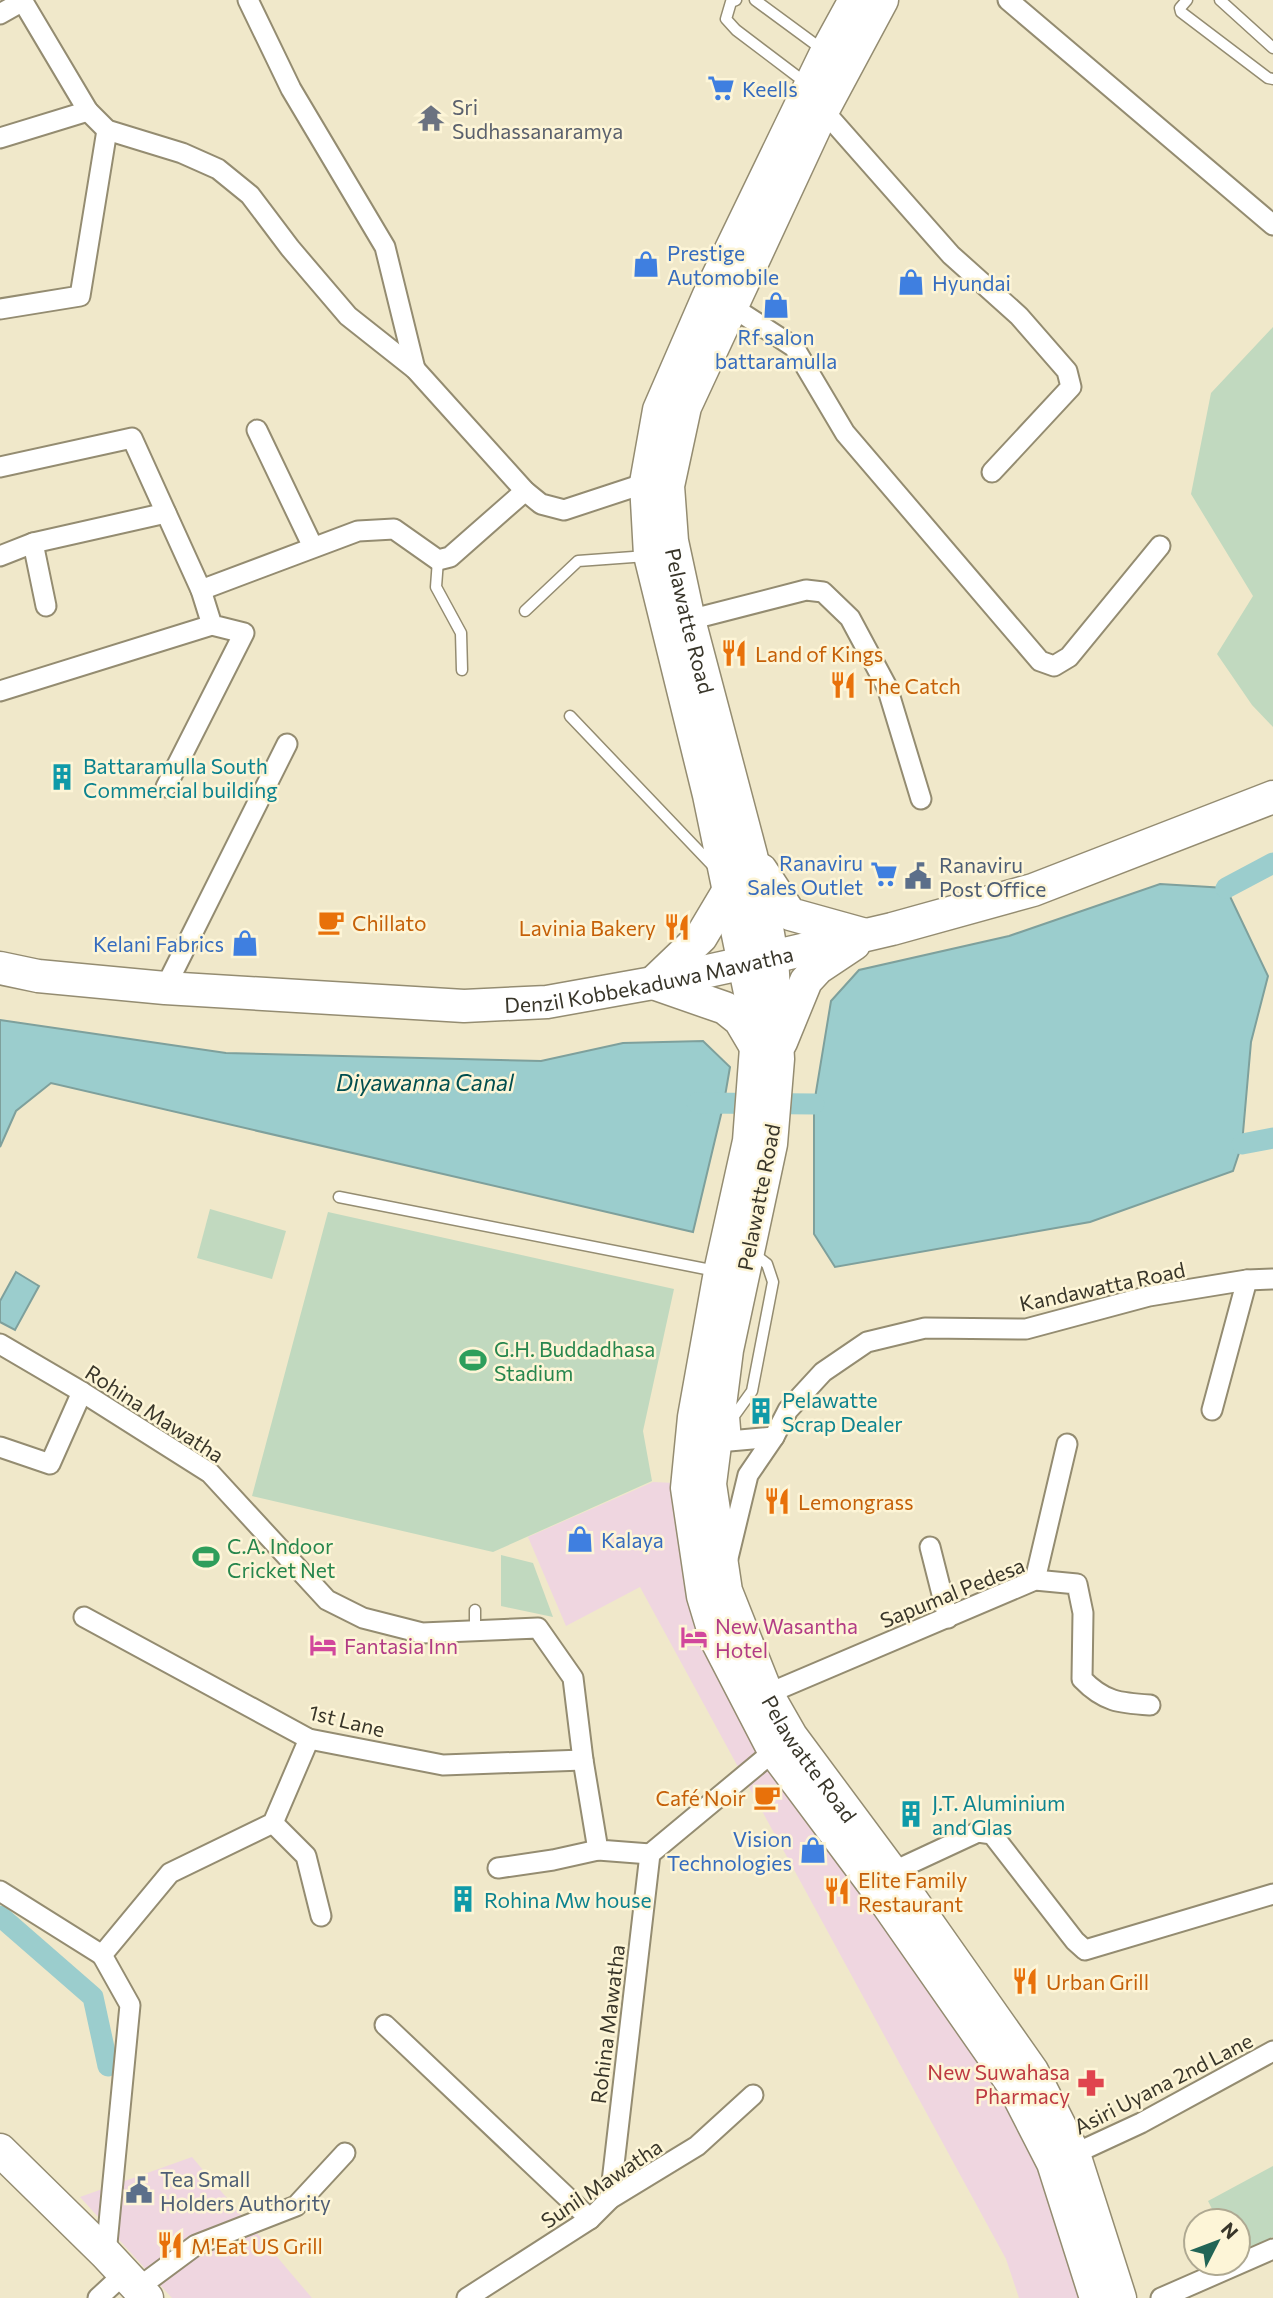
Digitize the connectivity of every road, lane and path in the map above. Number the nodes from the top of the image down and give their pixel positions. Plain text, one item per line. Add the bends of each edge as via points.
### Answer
1 (248, 0) edge
2 (736, 0) edge
3 (755, 0) edge
4 (855, 0) edge
5 (882, 0) edge
6 (1008, 0) edge
7 (1187, 0) edge
8 (1220, 0) edge
9 (22, 1) edge
10 (0, 14) edge
11 (1273, 48) edge
12 (826, 53) junction
13 (1273, 79) edge
14 (817, 98) junction
15 (88, 111) junction
16 (107, 130) junction
17 (0, 138) edge
18 (1273, 225) edge
19 (720, 300) junction
20 (0, 310) edge
21 (415, 369) junction
22 (257, 430) dead end
23 (0, 467) edge
24 (992, 472) dead end
25 (657, 484) junction
26 (525, 491) junction
27 (166, 513) junction
28 (33, 543) junction
29 (1160, 546) dead end
30 (313, 547) junction
31 (650, 555) junction
32 (0, 556) edge
33 (438, 560) junction
34 (201, 590) junction
35 (46, 606) dead end
36 (525, 611) dead end
37 (689, 621) junction
38 (212, 625) junction
39 (462, 670) dead end
40 (0, 691) edge
41 (570, 716) dead end
42 (287, 744) dead end
43 (166, 787) dead end
44 (1273, 797) edge
45 (921, 799) dead end
46 (751, 855) junction
47 (728, 886) junction
48 (867, 935) junction
49 (758, 960) junction
50 (0, 968) edge
51 (653, 983) junction
52 (165, 988) junction
53 (767, 1053) junction
54 (760, 1143) junction
55 (339, 1196) dead end
56 (720, 1272) junction
57 (1273, 1279) edge
58 (1247, 1280) junction
59 (0, 1344) edge
60 (82, 1392) junction
61 (1212, 1410) dead end
62 (714, 1429) junction
63 (774, 1437) junction
64 (1067, 1444) dead end
65 (0, 1447) edge
66 (930, 1547) dead end
67 (723, 1579) junction
68 (1035, 1580) junction
69 (84, 1617) dead end
70 (948, 1618) junction
71 (767, 1694) junction
72 (1150, 1705) dead end
73 (309, 1738) junction
74 (783, 1744) junction
75 (583, 1760) junction
76 (273, 1823) junction
77 (598, 1850) junction
78 (650, 1854) junction
79 (498, 1868) dead end
80 (883, 1878) junction
81 (0, 1891) edge
82 (1273, 1894) edge
83 (321, 1916) dead end
84 (102, 1955) junction
85 (385, 2025) dead end
86 (1273, 2051) edge
87 (753, 2095) dead end
88 (0, 2151) edge
89 (345, 2153) dead end
90 (1074, 2154) junction
91 (610, 2199) junction
92 (590, 2219) junction
93 (1273, 2249) edge
94 (129, 2278) edge
95 (98, 2298) edge
96 (467, 2298) edge
97 (1096, 2298) edge
98 (1120, 2298) edge
99 (1161, 2298) edge

1 - 21 street via 291,89 385,247
2 - 14 lane via 726,19
3 - 12 lane
4 - 12 main road, Pelawatte Road
5 - 14 main road, Pelawatte Road
6 - 18 street
7 - 13 lane via 1181,12
8 - 11 lane
9 - 10 street
9 - 15 street
12 - 14 main road, Pelawatte Road
14 - 19 main road, Pelawatte Road
14 - 24 street via 951,255 1019,316 1066,371 1071,387
15 - 16 street
15 - 17 street
16 - 20 street via 80,296
16 - 21 street via 218,169 250,195 348,316
19 - 25 main road, Pelawatte Road
19 - 29 street via 793,347 845,433 1040,661 1054,666 1069,657
21 - 26 street
22 - 30 street
23 - 27 street via 132,438
25 - 26 street via 564,510 541,504
25 - 31 main road, Pelawatte Road
25 - 37 main road, Pelawatte Road
26 - 33 street via 450,558
27 - 28 street
27 - 34 street
28 - 32 street
28 - 35 street
30 - 33 street via 358,531 394,529
30 - 34 street
31 - 36 lane via 578,561
31 - 47 main road, Pelawatte Road
33 - 39 lane via 436,587 461,633
34 - 38 street
37 - 45 street via 806,590 823,592 849,618 887,687
37 - 46 main road, Pelawatte Road
38 - 40 street
38 - 43 street via 244,633
41 - 47 lane
42 - 52 street
44 - 48 main road, Denzil Kobbekaduwa Mawatha via 1033,890
46 - 48 main road via 790,914
46 - 49 main road, Pelawatte Road
47 - 49 main road, Pelawatte Road
47 - 51 main road via 701,937
48 - 49 main road, Denzil Kobbekaduwa Mawatha
48 - 53 main road via 806,981
49 - 51 main road, Denzil Kobbekaduwa Mawatha
49 - 53 main road, Pelawatte Road
50 - 52 main road, Denzil Kobbekaduwa Mawatha
51 - 52 main road, Denzil Kobbekaduwa Mawatha via 547,1002 464,1006
51 - 53 main road via 725,1008
53 - 54 main road, Pelawatte Road
54 - 56 main road, Pelawatte Road
54 - 62 main road, Pelawatte Road via 749,1250
55 - 56 lane
56 - 62 main road, Pelawatte Road
57 - 58 street, Kandawatta Road
58 - 61 street
58 - 63 street, Kandawatta Road via 1149,1296 1026,1329 925,1328 867,1342 823,1372 788,1410
59 - 60 street, Rohina Mawatha
60 - 65 street via 50,1464
60 - 75 street, Rohina Mawatha via 210,1473 327,1600 363,1618 422,1633 475,1620 538,1628 573,1678
62 - 63 street
62 - 67 main road, Pelawatte Road via 710,1484
62 - 74 main road, Pelawatte Road via 687,1488 703,1595 716,1639
63 - 67 street, Kandawatta Road via 748,1475
64 - 68 street
66 - 70 street
67 - 71 main road, Pelawatte Road
68 - 70 street, Sapumal Pedesa
68 - 72 street, Sapumal Pedesa via 1077,1584 1083,1613 1082,1679 1095,1693 1117,1703
69 - 73 street, 1st Lane
70 - 71 street, Sapumal Pedesa
71 - 74 main road, Pelawatte Road
73 - 75 street, 1st Lane via 443,1765
73 - 76 street
74 - 78 street
74 - 80 main road, Pelawatte Road
75 - 77 street, Rohina Mawatha
76 - 83 street via 306,1856
76 - 84 street via 170,1873
77 - 78 street
77 - 79 street
78 - 91 street, Rohina Mawatha
80 - 82 street via 978,1832 992,1834 1085,1950
80 - 90 main road, Pelawatte Road via 1032,2071
80 - 97 main road, Pelawatte Road via 1012,2083 1053,2163
81 - 84 street
84 - 94 street via 130,2005
85 - 92 street
86 - 90 street, Asiri Uyana 2nd Lane
87 - 91 street, Sunil Mawatha via 697,2146
88 - 94 main road
89 - 94 street via 296,2206 196,2245
90 - 98 main road, Pelawatte Road
91 - 92 street, Sunil Mawatha
92 - 96 street, Sunil Mawatha
93 - 99 street
94 - 95 street

